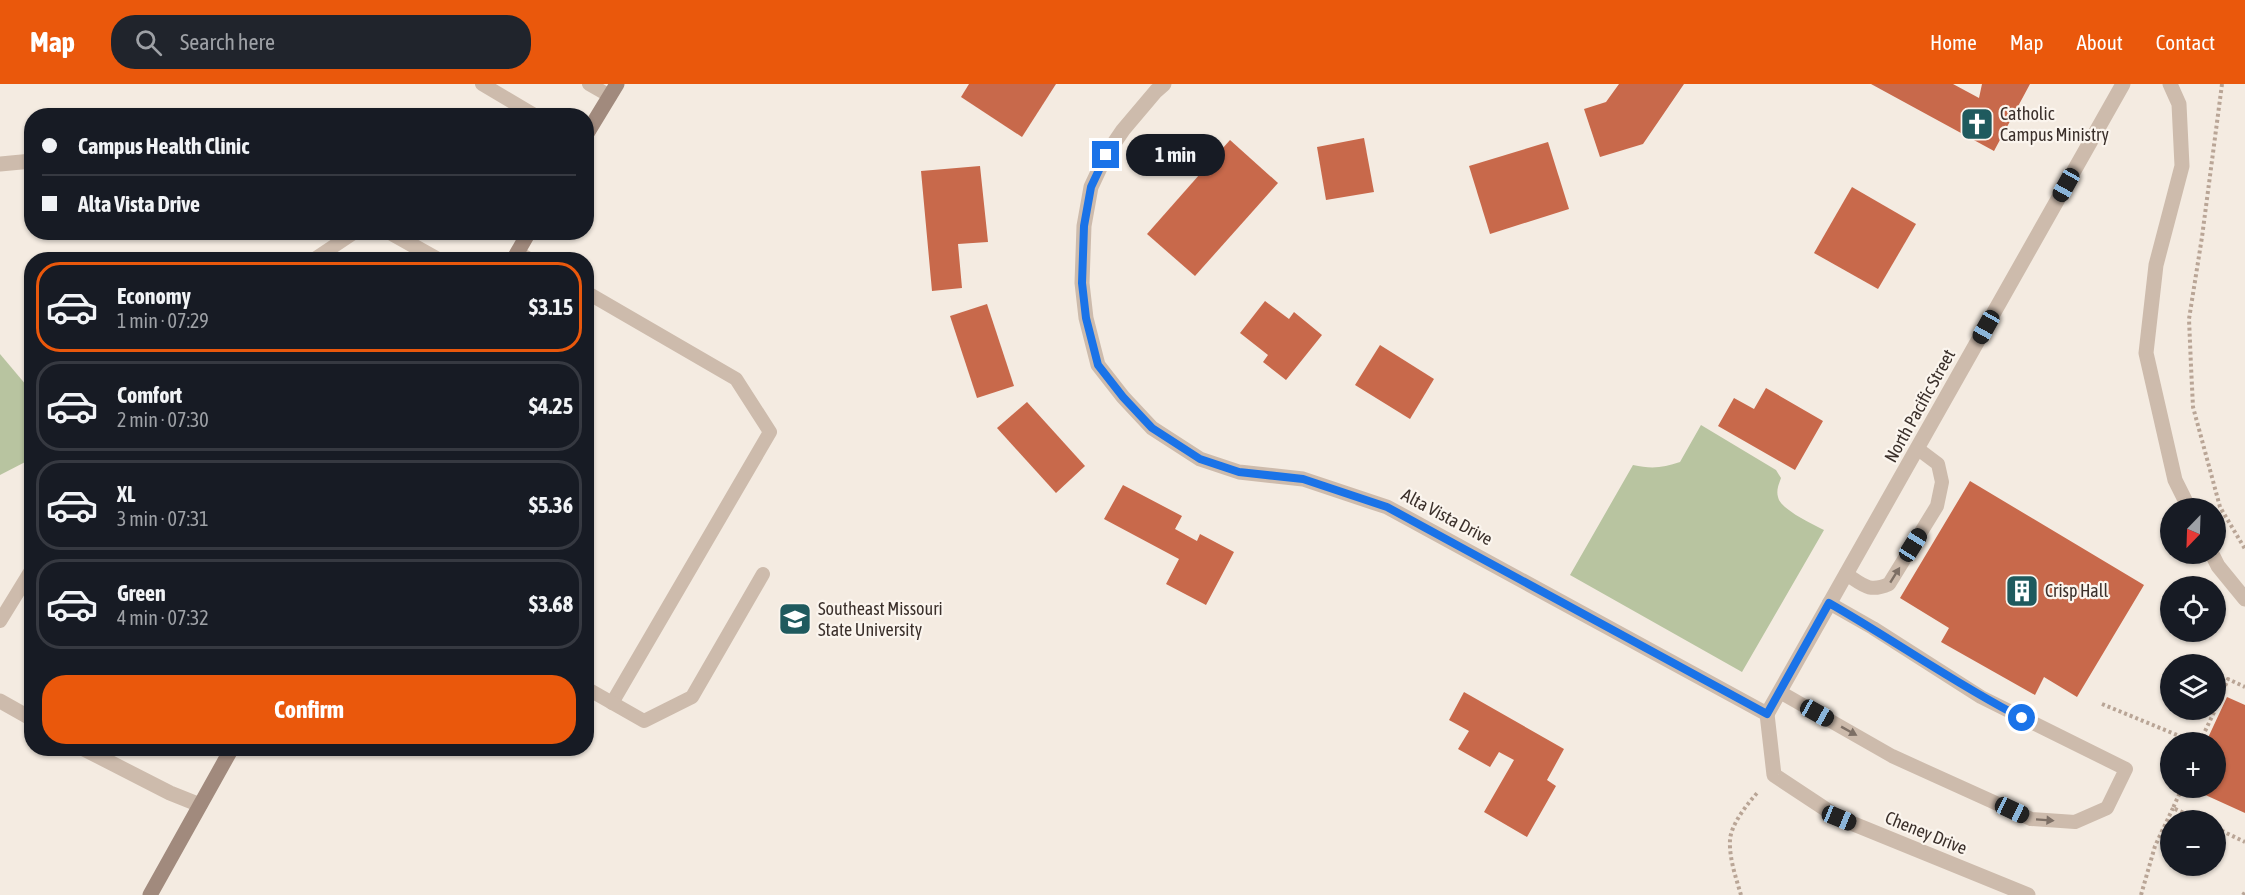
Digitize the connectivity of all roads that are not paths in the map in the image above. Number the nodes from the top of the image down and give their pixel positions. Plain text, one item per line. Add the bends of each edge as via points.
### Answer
1 (482, 84) edge
2 (589, 84) edge
3 (1164, 84) edge
4 (2123, 84) edge
5 (2170, 84) edge
6 (613, 90) edge
7 (522, 108) edge
8 (594, 122) edge
9 (24, 162) edge
10 (0, 164) edge
11 (343, 240) edge
12 (403, 240) edge
13 (326, 252) edge
14 (425, 252) edge
15 (594, 297) edge
16 (1918, 449) junction
17 (2184, 498) edge
18 (2217, 564) edge
19 (763, 574) dead end
20 (1846, 574) junction
21 (24, 582) edge
22 (2245, 598) edge
23 (1829, 603) junction
24 (0, 621) edge
25 (1779, 692) junction
26 (594, 693) edge
27 (0, 701) edge
28 (612, 703) junction
29 (24, 714) edge
30 (1767, 714) junction
31 (98, 756) edge
32 (228, 756) edge
33 (200, 805) junction
34 (150, 895) edge
35 (2028, 895) edge

1 - 7 lane
2 - 6 lane
3 - 30 street, Alta Vista Drive via 1123,130 1091,187 1084,226 1082,283 1098,365 1152,428 1200,459 1239,472 1303,479 1387,507
4 - 16 street, North Pacific Street
5 - 17 street via 2179,104 2182,166 2156,265 2146,353 2175,480
6 - 8 main road
9 - 10 street
11 - 13 lane
12 - 14 street
15 - 28 lane via 736,379 770,432
16 - 20 street, North Pacific Street
20 -> 16 lane via 1867,588 1889,584 1937,506 1942,482 1938,464
18 - 22 street
19 - 28 lane via 692,697 644,721
20 - 23 street, North Pacific Street
21 - 24 lane
23 - 25 street, North Pacific Street
25 -> 23 lane via 1892,756 2031,819 2074,822 2107,808 2126,770 1981,697
25 - 30 street, North Pacific Street
26 - 28 lane
27 - 29 street
30 - 35 street, Cheney Drive via 1774,775 1839,818
31 - 33 street
32 - 33 main road
33 - 34 main road

